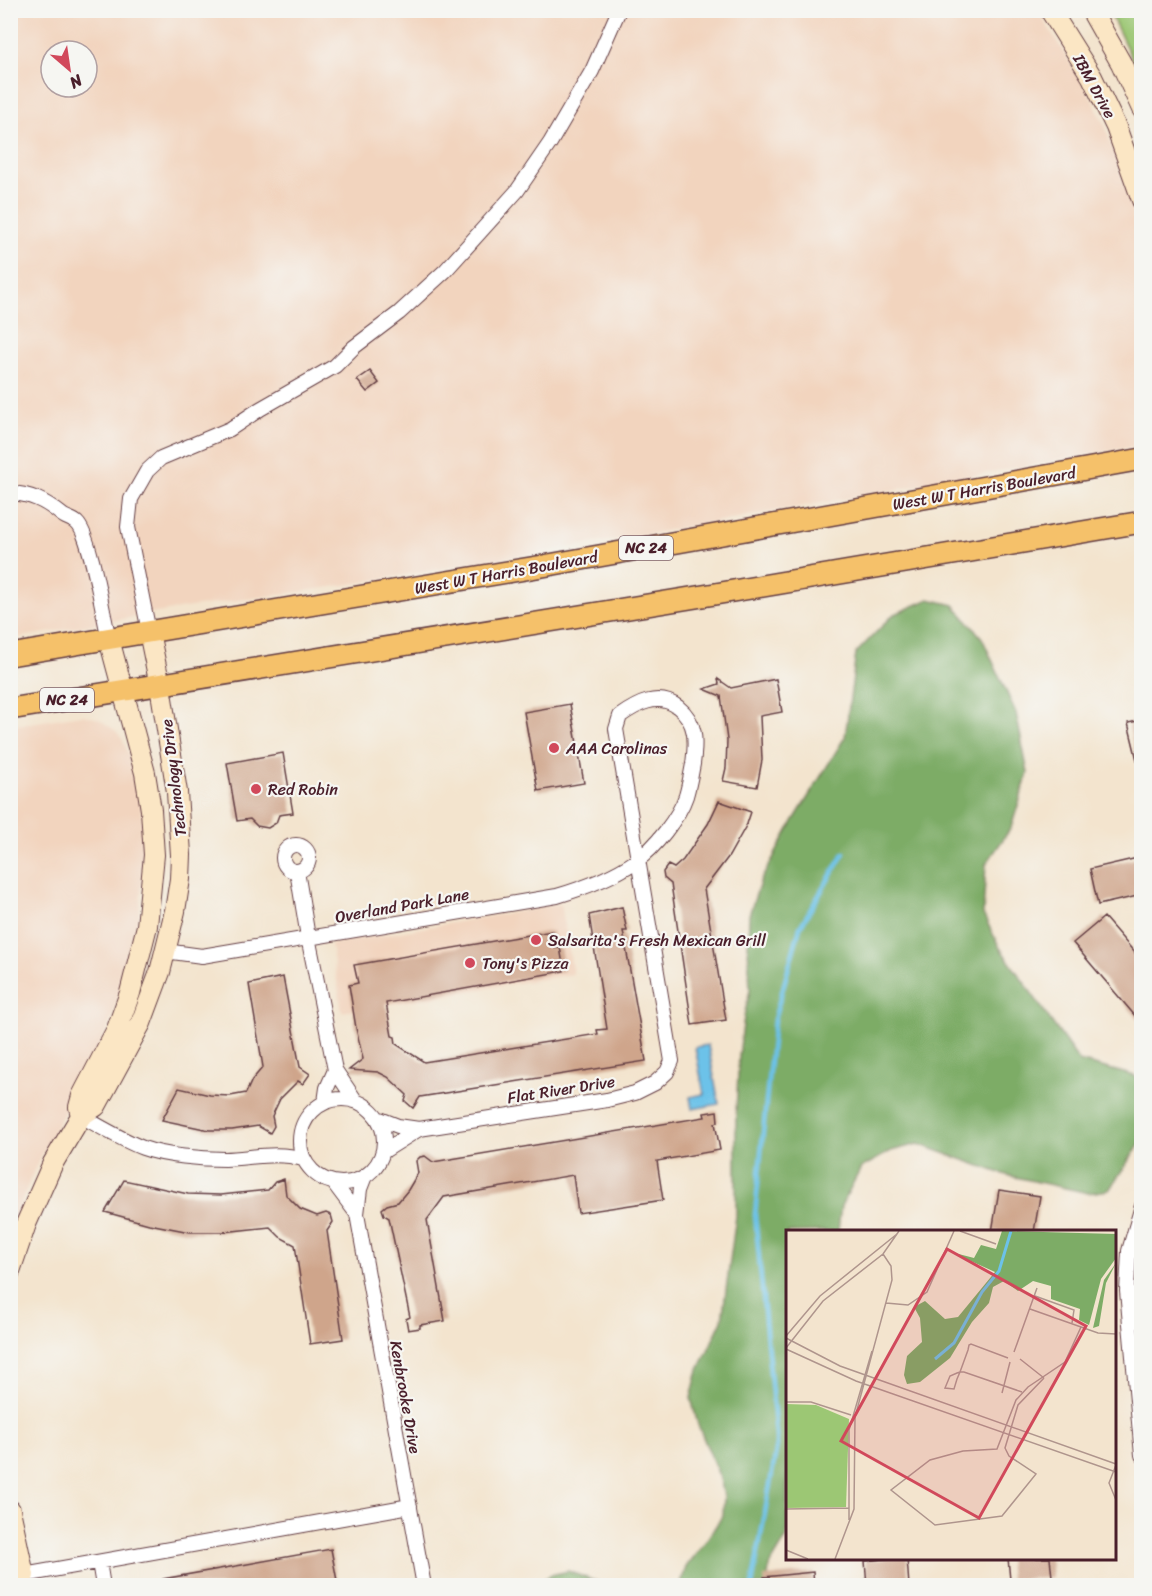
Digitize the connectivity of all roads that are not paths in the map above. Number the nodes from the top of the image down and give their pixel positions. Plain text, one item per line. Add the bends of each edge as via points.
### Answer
1 (619, 10) edge
2 (1050, 10) edge
3 (1091, 10) edge
4 (1142, 109) edge
5 (1142, 201) edge
6 (1142, 459) edge
7 (10, 493) edge
8 (1142, 522) edge
9 (149, 632) junction
10 (109, 639) junction
11 (10, 655) edge
12 (160, 686) junction
13 (123, 692) junction
14 (10, 710) edge
15 (638, 860) junction
16 (297, 871) dead end
17 (308, 937) junction
18 (165, 951) junction
19 (335, 1070) junction
20 (355, 1100) junction
21 (325, 1102) junction
22 (81, 1116) junction
23 (380, 1119) junction
24 (419, 1129) junction
25 (300, 1137) junction
26 (384, 1151) junction
27 (271, 1154) junction
28 (303, 1158) junction
29 (364, 1176) junction
30 (333, 1182) junction
31 (1142, 1206) edge
32 (357, 1214) junction
33 (10, 1271) edge
34 (1142, 1455) edge
35 (410, 1506) junction
36 (10, 1510) edge
37 (99, 1562) junction
38 (17, 1576) edge
39 (103, 1586) edge
40 (424, 1586) edge

1 - 9 street via 578,98 550,143 517,191 445,271 335,366 230,429 161,458 140,481 131,499 128,527
2 - 5 street, IBM Drive via 1092,77 1116,127
3 - 4 street, IBM Drive
6 - 9 main road, West W T Harris Boulevard / NC 24
7 - 10 street via 30,495 76,522 88,548
8 - 12 main road, NC 24
9 - 10 main road, West W T Harris Boulevard / NC 24
9 - 12 street, Technology Drive
10 - 11 main road, West W T Harris Boulevard / NC 24
10 - 13 street, Technology Drive
12 - 13 main road, NC 24
12 - 18 street, Technology Drive via 177,792 181,848 178,894
13 - 14 main road, NC 24
13 - 22 street, Technology Drive via 149,793 154,855 150,903 130,993 117,1029 82,1096
15 - 15 street, Flat River Drive via 678,813 686,796 696,745 694,726 686,713 662,698 630,709 620,716 616,729
15 - 17 street, Overland Park Lane via 578,890 557,896
15 - 24 street, Flat River Drive via 672,1061 667,1072 635,1093 607,1100
16 - 17 street
17 - 18 street, Overland Park Lane via 202,956
17 - 19 street
18 - 22 street, Technology Drive via 141,1023 96,1106
19 - 20 street
19 - 21 street
20 - 21 street
20 - 23 street, Flat River Drive via 368,1106
21 - 25 street via 306,1118
22 - 27 street via 144,1149 225,1159
22 - 33 street, Technology Drive via 43,1183
23 - 24 street, Flat River Drive
23 - 26 street via 385,1134
24 - 26 street, Flat River Drive
25 - 27 street
25 - 28 street
26 - 29 street, Flat River Drive via 373,1171
27 - 28 street
28 - 30 street via 314,1173
29 - 30 street via 351,1182
29 - 32 street, Kenbrooke Drive
30 - 32 street, Kenbrooke Drive
31 - 34 street via 1129,1251 1127,1291
32 - 35 street, Kenbrooke Drive
35 - 37 street
35 - 40 street, Kenbrooke Drive
36 - 38 street
37 - 38 street
37 - 39 street

